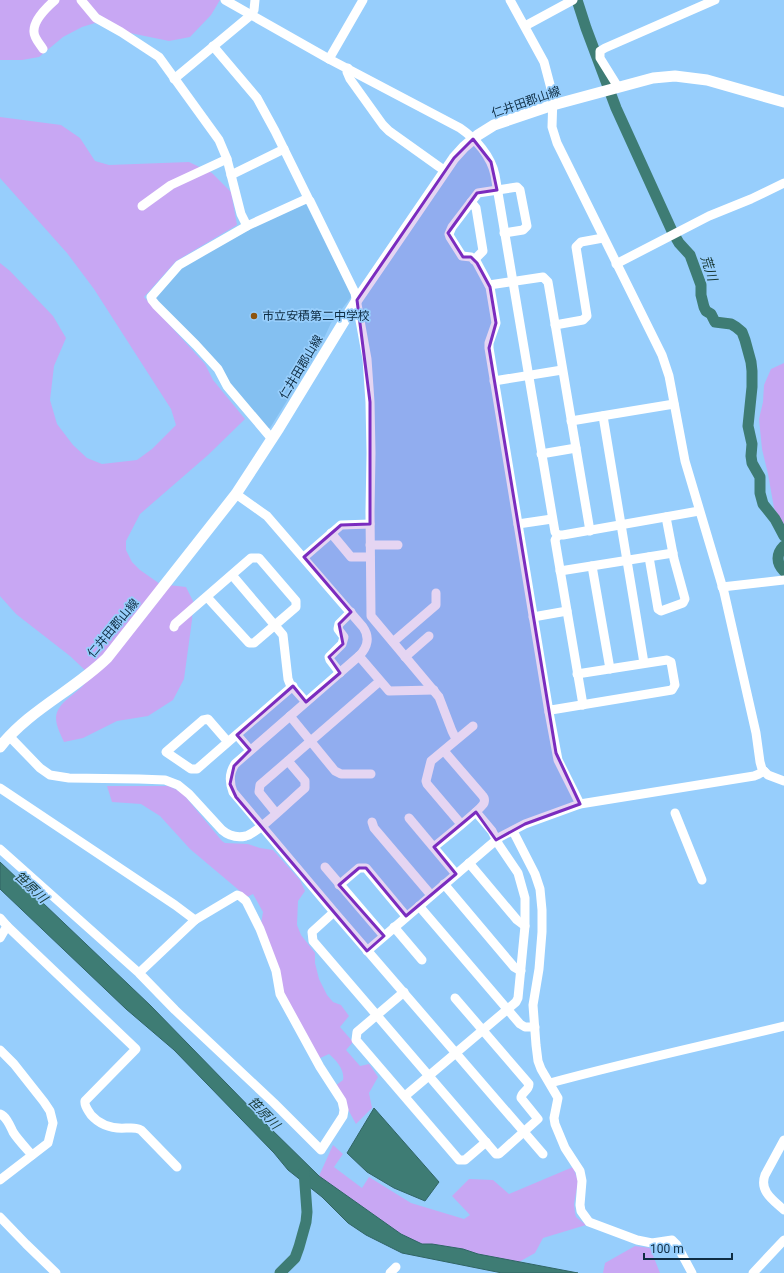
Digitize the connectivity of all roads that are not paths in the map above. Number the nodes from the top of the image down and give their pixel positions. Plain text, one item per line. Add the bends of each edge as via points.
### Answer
1 (54, 0) edge
2 (81, 0) edge
3 (225, 0) edge
4 (255, 0) edge
5 (363, 0) edge
6 (510, 0) edge
7 (573, 0) edge
8 (713, 0) edge
9 (251, 16) junction
10 (525, 26) junction
11 (213, 46) junction
12 (43, 49) dead end
13 (329, 59) junction
14 (348, 68) junction
15 (174, 79) junction
16 (618, 87) junction
17 (784, 102) edge
18 (553, 106) junction
19 (473, 139) junction
20 (284, 149) junction
21 (227, 159) junction
22 (445, 171) junction
23 (231, 175) junction
24 (784, 183) edge
25 (497, 190) junction
26 (309, 200) junction
27 (471, 202) junction
28 (142, 206) dead end
29 (248, 226) junction
30 (504, 233) junction
31 (603, 238) junction
32 (474, 260) junction
33 (616, 264) junction
34 (512, 281) junction
35 (489, 286) junction
36 (357, 300) junction
37 (555, 325) junction
38 (562, 370) junction
39 (528, 375) junction
40 (494, 381) junction
41 (674, 404) junction
42 (603, 416) junction
43 (571, 421) junction
44 (272, 439) junction
45 (576, 448) junction
46 (542, 454) junction
47 (236, 494) junction
48 (700, 511) junction
49 (666, 518) junction
50 (552, 519) junction
51 (370, 524) junction
52 (518, 524) junction
53 (621, 525) junction
54 (590, 531) junction
55 (331, 533) junction
56 (558, 535) junction
57 (370, 545) junction
58 (398, 546) dead end
59 (672, 553) junction
60 (304, 557) junction
61 (370, 557) junction
62 (649, 557) junction
63 (627, 560) junction
64 (592, 566) junction
65 (560, 571) junction
66 (232, 575) junction
67 (784, 580) edge
68 (722, 587) junction
69 (436, 593) dead end
70 (207, 597) junction
71 (567, 611) junction
72 (351, 612) junction
73 (533, 617) junction
74 (274, 624) junction
75 (174, 627) dead end
76 (429, 636) dead end
77 (393, 642) junction
78 (359, 656) junction
79 (405, 657) junction
80 (644, 663) junction
81 (610, 669) junction
82 (340, 673) junction
83 (577, 674) junction
84 (380, 681) junction
85 (293, 686) junction
86 (434, 690) junction
87 (306, 702) junction
88 (583, 705) junction
89 (549, 712) junction
90 (290, 716) junction
91 (473, 726) dead end
92 (237, 735) junction
93 (9, 736) junction
94 (456, 739) junction
95 (310, 741) junction
96 (228, 742) junction
97 (0, 747) edge
98 (250, 750) junction
99 (444, 750) junction
100 (288, 761) junction
101 (764, 771) junction
102 (371, 774) dead end
103 (784, 780) edge
104 (0, 788) edge
105 (580, 804) junction
106 (476, 812) junction
107 (276, 813) junction
108 (674, 813) dead end
109 (409, 818) dead end
110 (372, 822) dead end
111 (461, 824) junction
112 (261, 826) junction
113 (513, 831) junction
114 (496, 840) junction
115 (434, 847) junction
116 (0, 849) edge
117 (469, 863) junction
118 (325, 867) dead end
119 (456, 874) junction
120 (702, 880) dead end
121 (339, 884) junction
122 (444, 884) junction
123 (431, 895) junction
124 (419, 906) junction
125 (334, 912) junction
126 (406, 916) junction
127 (0, 918) edge
128 (195, 920) junction
129 (7, 926) junction
130 (525, 926) junction
131 (394, 927) junction
132 (384, 936) junction
133 (0, 938) edge
134 (367, 951) junction
135 (422, 960) dead end
136 (521, 971) junction
137 (139, 973) junction
138 (404, 992) junction
139 (455, 998) dead end
140 (507, 1008) junction
141 (377, 1014) junction
142 (784, 1026) edge
143 (535, 1027) junction
144 (483, 1029) junction
145 (0, 1050) edge
146 (455, 1053) junction
147 (429, 1075) junction
148 (550, 1083) junction
149 (405, 1096) junction
150 (0, 1114) edge
151 (524, 1132) junction
152 (784, 1140) edge
153 (486, 1142) junction
154 (543, 1154) dead end
155 (32, 1155) junction
156 (177, 1167) dead end
157 (0, 1180) edge
158 (784, 1210) edge
159 (0, 1217) edge
160 (784, 1240) edge
161 (56, 1273) edge
162 (692, 1273) edge
163 (753, 1273) edge

1 - 12 street via 39,18 34,31
2 - 15 street via 96,18 159,57
3 - 9 street
4 - 9 street
5 - 13 street
6 - 10 street
7 - 10 street
8 - 16 street via 600,51 600,58
9 - 11 street
9 - 13 street
10 - 18 street via 544,62 553,96
11 - 15 street
11 - 20 street via 258,98
13 - 14 street
14 - 19 street via 460,128
14 - 22 street via 350,79 383,125
15 - 21 street via 215,133
16 - 17 main road, 仁井田郡山線 via 664,76 681,77 707,80
16 - 18 main road, 仁井田郡山線
18 - 19 main road, 仁井田郡山線 via 494,126
18 - 31 street via 552,127 555,137
19 - 22 main road, 仁井田郡山線
19 - 25 street via 491,162
20 - 23 street
20 - 26 street
21 - 23 street
21 - 28 street via 171,185
22 - 36 main road, 仁井田郡山線
23 - 29 street via 241,214
24 - 33 street via 709,216
25 - 27 street via 478,193
25 - 30 street
25 - 30 street via 519,188 527,224 523,230
26 - 29 street via 303,200
26 - 36 street
27 - 32 street via 476,208 484,251
27 - 32 street via 449,234 462,256
29 - 44 street via 179,265 151,297 218,369 227,386
30 - 34 street
31 - 33 street
31 - 37 street via 581,242 576,247 587,316 583,320
32 - 35 street
33 - 41 street via 662,355
34 - 35 street
34 - 37 street via 543,277 548,282
34 - 39 street
35 - 40 street via 496,323 488,345
36 - 44 main road, 仁井田郡山線
36 - 51 street via 370,394
37 - 38 street
38 - 39 street
38 - 43 street
39 - 40 street
39 - 46 street
40 - 52 street
41 - 42 street
41 - 48 street via 685,461
42 - 43 street
42 - 53 street
43 - 45 street
44 - 47 main road, 仁井田郡山線
45 - 46 street
45 - 54 street
46 - 50 street
47 - 60 street via 267,516
47 - 93 main road, 仁井田郡山線 via 106,658
48 - 49 street
48 - 68 street
49 - 53 street
49 - 59 street
50 - 52 street
50 - 56 street via 553,529
51 - 55 street via 342,525
51 - 57 street
52 - 73 street
53 - 54 street
53 - 63 street
54 - 56 street
55 - 60 street
55 - 61 street via 351,557
56 - 65 street via 555,540
57 - 58 street
57 - 61 street
59 - 62 street
59 - 62 street via 685,601 661,611 658,608
60 - 72 street
61 - 77 street via 371,616
62 - 63 street
63 - 64 street
63 - 80 street
64 - 65 street
64 - 81 street
65 - 71 street
66 - 70 street
66 - 74 street
66 - 74 street via 251,558 259,558 264,563 296,601 296,606
67 - 68 street
68 - 101 street via 756,733 759,759
69 - 77 street via 436,605
70 - 74 street via 247,643 254,643
70 - 75 street
71 - 73 street
71 - 83 street
72 - 78 street via 367,634 366,648
72 - 82 street via 338,624 338,629 344,637 343,643 329,657
73 - 89 street
74 - 85 street via 284,636 288,679
76 - 79 street
77 - 79 street
78 - 82 street
78 - 84 street
79 - 86 street
80 - 81 street
80 - 88 street via 667,660 671,662 675,685 672,690
81 - 83 street
82 - 87 street
83 - 88 street
84 - 86 street via 391,692
84 - 95 street
85 - 87 street
85 - 92 street
86 - 94 street
87 - 90 street
88 - 89 street
89 - 105 street via 558,760
90 - 95 street
90 - 98 street
91 - 94 street
92 - 96 street
92 - 98 street
93 - 97 main road, 仁井田郡山線
93 - 112 street via 50,775 69,778 165,780 178,785 189,794 228,835 248,836
94 - 99 street
95 - 100 street
95 - 102 street via 336,772
96 - 96 street via 208,719 203,720 166,752 191,770 197,769
98 - 112 street via 234,766 230,773 230,784 236,797
99 - 106 street via 484,797 484,804
99 - 111 street via 429,763 426,783
100 - 107 street via 305,781 305,788
100 - 107 street via 260,785 258,791
101 - 103 street via 774,778
101 - 105 street via 754,776
104 - 128 street
105 - 113 street via 525,824
106 - 111 street
106 - 114 street
107 - 112 street
108 - 120 street
109 - 115 street
110 - 123 street via 374,828
111 - 115 street
112 - 125 street
113 - 114 street
113 - 143 street via 540,889 540,969 533,1004
114 - 117 street
114 - 130 street via 519,877 525,898
115 - 119 street
116 - 137 street
117 - 119 street
117 - 130 street
118 - 121 street
119 - 122 street
121 - 126 street via 359,868 366,868
121 - 132 street
122 - 123 street
122 - 136 street via 514,967
123 - 124 street
124 - 126 street
124 - 140 street
125 - 134 street
125 - 141 street via 312,932 312,939
126 - 131 street
127 - 129 street
128 - 137 street
128 - 137 street via 237,895 243,898 250,909 276,971 285,1006 342,1101 343,1116 321,1150
129 - 133 street
129 - 156 street via 136,1049 85,1100 88,1111 99,1122 112,1128 137,1127 142,1130
130 - 136 street
131 - 132 street
131 - 135 street
132 - 134 street
134 - 138 street
136 - 140 street via 518,998
138 - 141 street
138 - 146 street
139 - 144 street
140 - 143 street via 522,1025
140 - 144 street
141 - 147 street
141 - 149 street via 357,1032 356,1040
142 - 148 street
143 - 148 street via 538,1061
144 - 146 street
144 - 151 street via 528,1082 528,1087 521,1098 538,1119
145 - 155 street via 50,1111 52,1130 48,1143
146 - 147 street
146 - 151 street
147 - 149 street
147 - 153 street
148 - 162 street via 558,1098 554,1118 556,1129 582,1178 580,1205 583,1215 589,1222 637,1240 652,1243 672,1240
149 - 153 street via 459,1160 465,1160
150 - 155 street
151 - 153 street via 499,1154 496,1154
151 - 154 street
152 - 158 street via 765,1175 763,1184 769,1196
155 - 157 street
159 - 161 street
160 - 163 street

